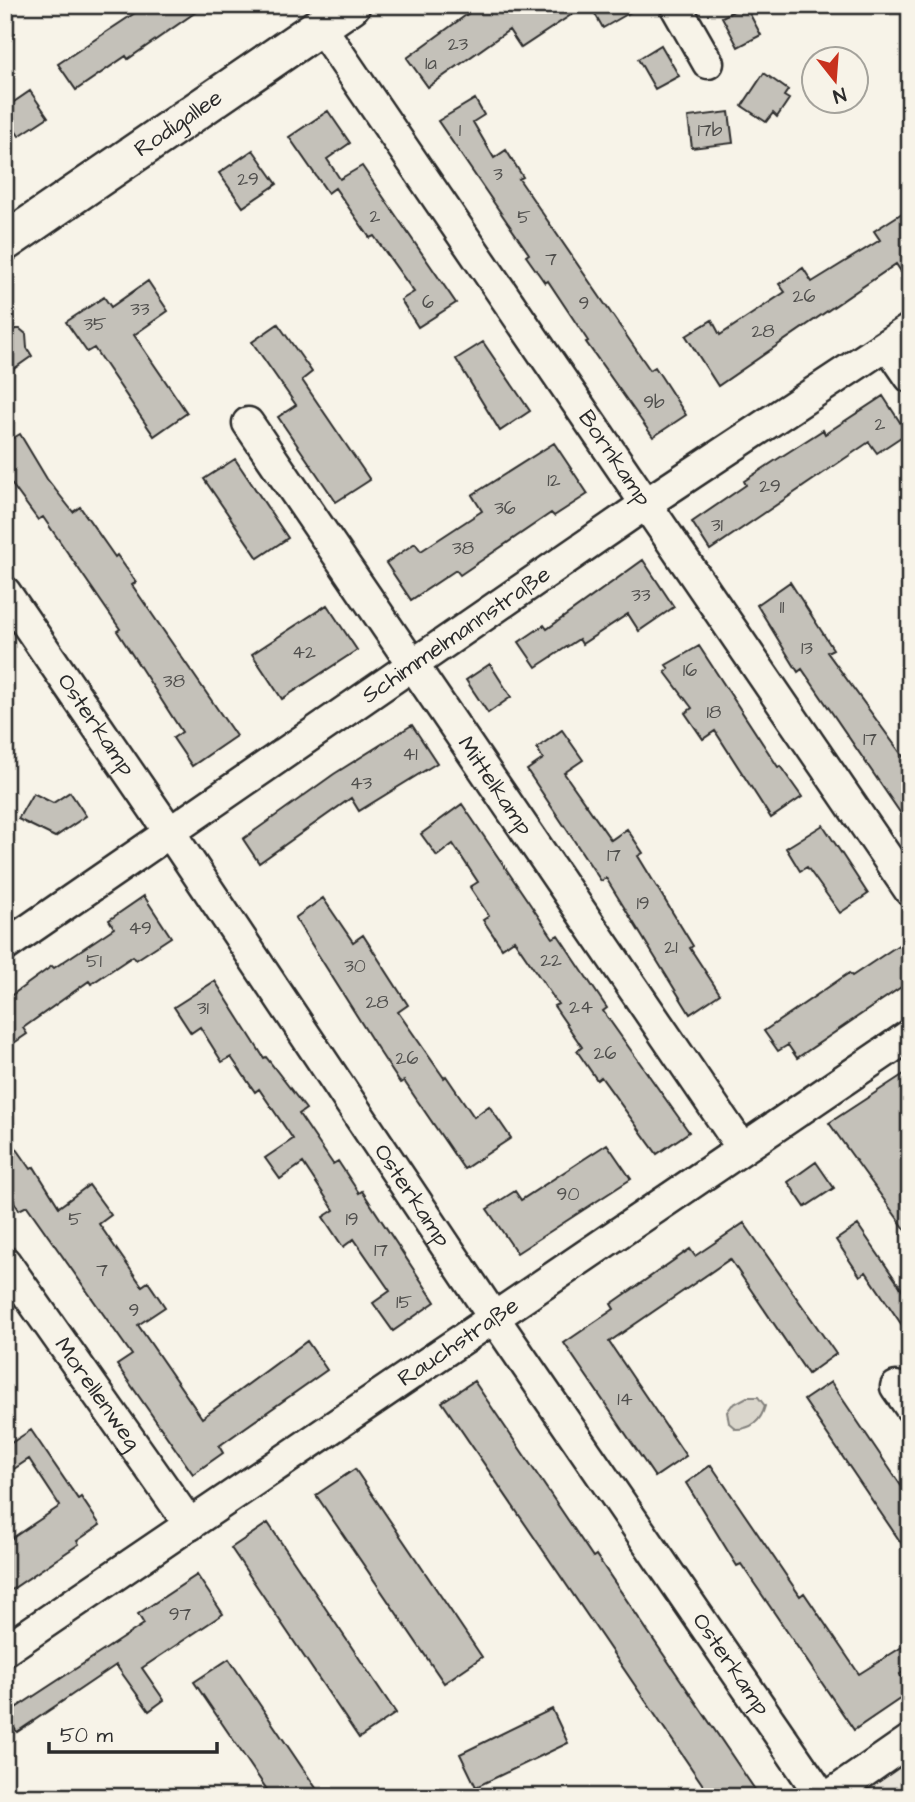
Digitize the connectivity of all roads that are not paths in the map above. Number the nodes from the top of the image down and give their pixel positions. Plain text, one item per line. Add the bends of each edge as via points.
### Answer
1 (351, 5) edge
2 (675, 5) edge
3 (320, 26) junction
4 (708, 63) dead end
5 (5, 242) edge
6 (899, 337) edge
7 (910, 377) edge
8 (248, 424) dead end
9 (647, 503) junction
10 (5, 592) edge
11 (411, 664) junction
12 (171, 834) junction
13 (910, 891) edge
14 (5, 946) edge
15 (910, 1035) edge
16 (741, 1148) junction
17 (5, 1262) edge
18 (494, 1318) junction
19 (190, 1525) junction
20 (5, 1650) edge
21 (910, 1740) edge
22 (822, 1797) edge
23 (828, 1797) edge

1 - 3 main road, Rodigallee
2 - 4 street
3 - 5 main road, Rodigallee
3 - 9 street, Bornkamp
6 - 7 street
6 - 9 street, Schimmelmannstraße
8 - 11 street, Mittelkamp
9 - 11 street, Schimmelmannstraße
9 - 13 street, Bornkamp
10 - 12 street, Osterkamp
11 - 12 street, Schimmelmannstraße
11 - 16 street, Mittelkamp
12 - 14 street, Schimmelmannstraße
12 - 18 street, Osterkamp
15 - 16 street, Rauchstraße
16 - 18 street, Rauchstraße
17 - 19 street, Morellenweg
18 - 19 street, Rauchstraße
18 - 22 street, Osterkamp
19 - 20 street, Rauchstraße
21 - 23 street

